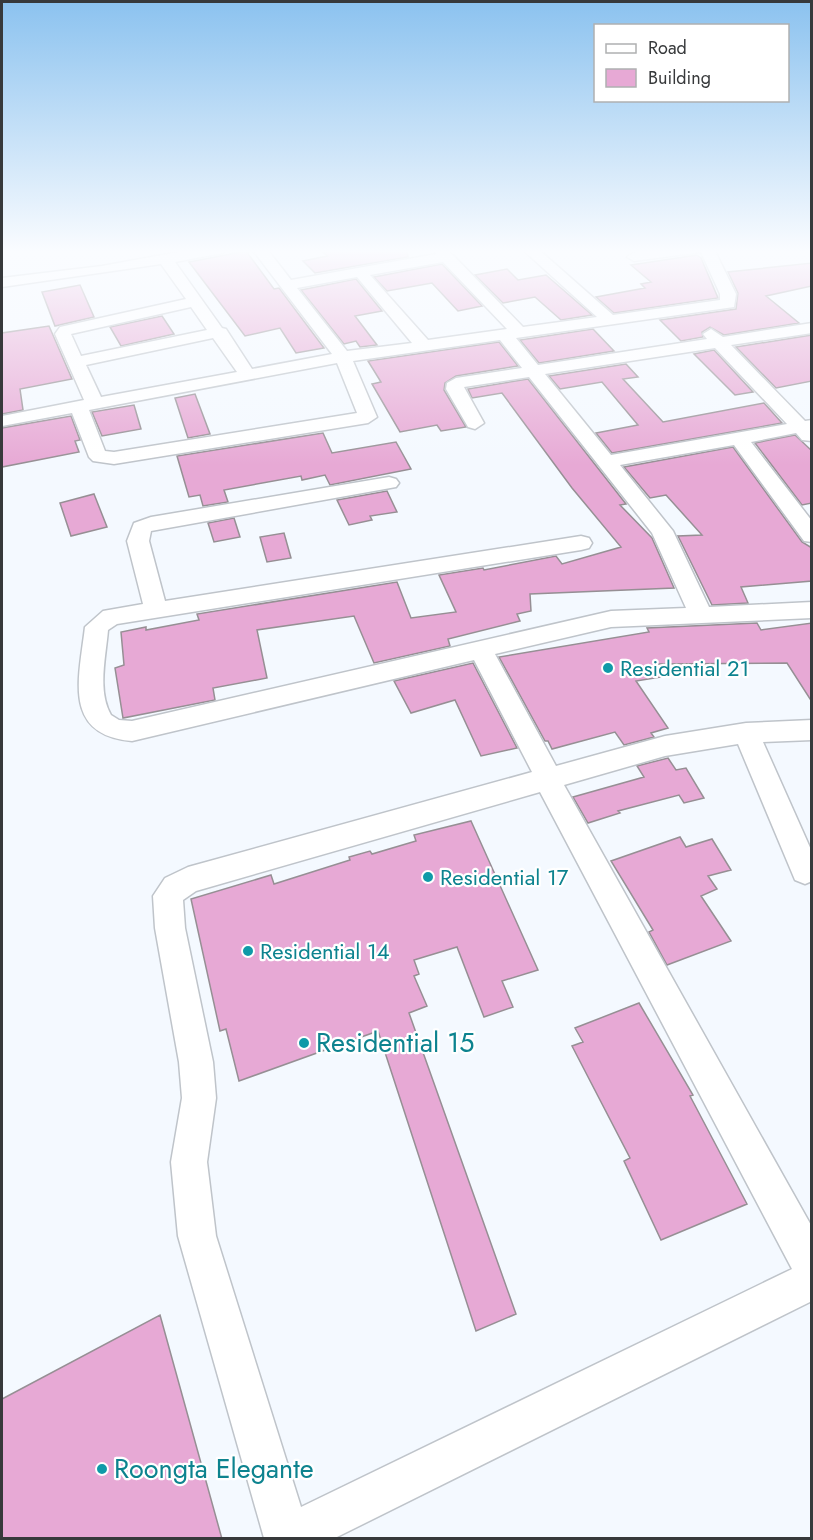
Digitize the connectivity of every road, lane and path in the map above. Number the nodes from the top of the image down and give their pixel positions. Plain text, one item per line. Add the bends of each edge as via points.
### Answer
1 (109, 321) edge
2 (211, 321) edge
3 (315, 321) edge
4 (402, 321) edge
5 (501, 321) edge
6 (595, 321) edge
7 (698, 321) edge
8 (812, 328) edge
9 (220, 332) junction
10 (511, 332) junction
11 (719, 342) junction
12 (422, 344) junction
13 (344, 357) junction
14 (76, 362) junction
15 (533, 370) junction
16 (247, 374) junction
17 (86, 404) junction
18 (2, 421) edge
19 (475, 423) dead end
20 (808, 430) edge
21 (739, 438) junction
22 (606, 462) junction
23 (389, 483) dead end
24 (812, 536) edge
25 (581, 543) dead end
26 (156, 609) junction
27 (812, 610) edge
28 (700, 613) junction
29 (481, 650) junction
30 (812, 730) edge
31 (746, 734) junction
32 (546, 778) junction
33 (805, 871) dead end
34 (812, 1266) edge
35 (812, 1280) edge
36 (287, 1538) edge

1 - 14 street via 66,330 63,334
2 - 9 street
3 - 13 street
4 - 12 street
5 - 10 street
6 - 10 street
7 - 11 street
8 - 11 street
9 - 14 street
9 - 16 street
10 - 12 street
10 - 15 street
11 - 15 street
11 - 20 street
12 - 13 street
13 - 16 street
13 - 17 street via 369,414 364,419 106,458 96,453
14 - 17 street
15 - 19 street via 456,382 455,389
15 - 22 street
16 - 17 street
17 - 18 street
20 - 21 street
21 - 22 street
21 - 24 street
22 - 28 street via 668,540
23 - 26 street via 141,528 138,541
25 - 26 street
26 - 29 street via 111,617 97,627 92,705 104,726 116,732 154,727
27 - 28 street
28 - 29 street via 611,619
29 - 32 street
30 - 31 street
31 - 32 street via 665,746
31 - 33 street
32 - 34 street
32 - 36 street via 188,880 168,896 170,928 196,1062 199,1098 189,1162 197,1236
35 - 36 street

